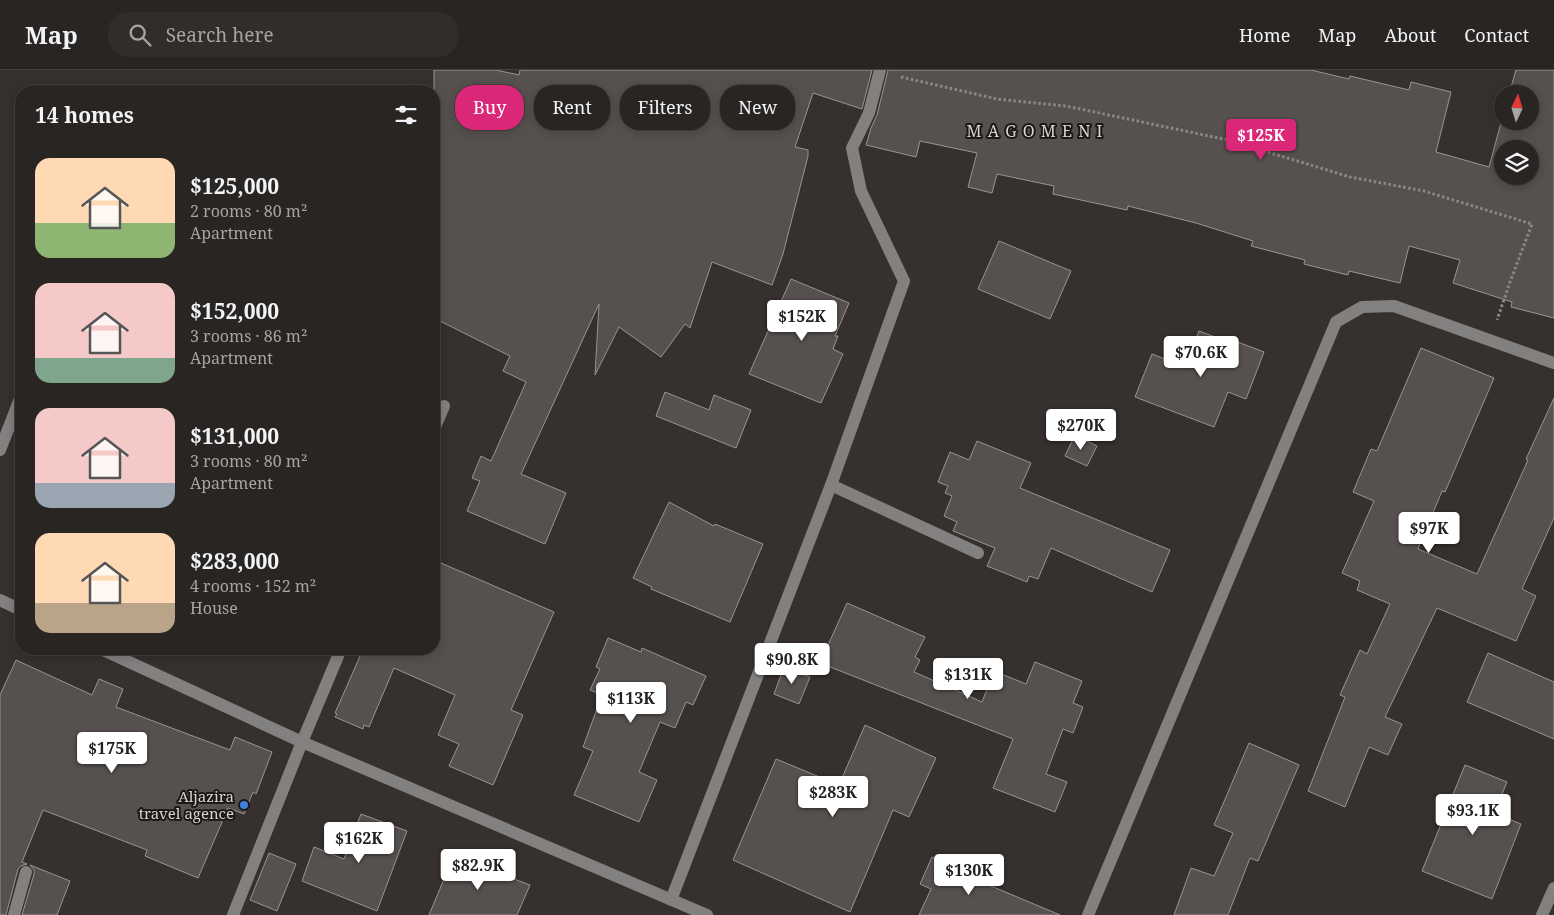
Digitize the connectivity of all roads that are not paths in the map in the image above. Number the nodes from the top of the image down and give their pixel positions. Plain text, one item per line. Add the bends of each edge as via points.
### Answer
1 (880, 70) edge
2 (1554, 362) edge
3 (444, 406) dead end
4 (15, 411) edge
5 (440, 415) edge
6 (0, 450) edge
7 (831, 485) junction
8 (978, 553) dead end
9 (0, 600) edge
10 (15, 607) edge
11 (114, 655) edge
12 (338, 655) edge
13 (302, 742) junction
14 (26, 872) dead end
15 (1554, 888) edge
16 (671, 900) junction
17 (14, 915) edge
18 (233, 915) edge
19 (707, 915) edge
20 (1088, 915) edge
21 (1542, 915) edge

1 - 7 street via 869,113 852,148 861,191 904,281
2 - 20 street via 1394,306 1362,307 1336,322
3 - 5 street
4 - 6 street
7 - 8 street
7 - 16 street
9 - 10 street
11 - 13 street
12 - 13 street
13 - 16 street
13 - 18 street
14 - 17 street
15 - 21 street
16 - 19 street

